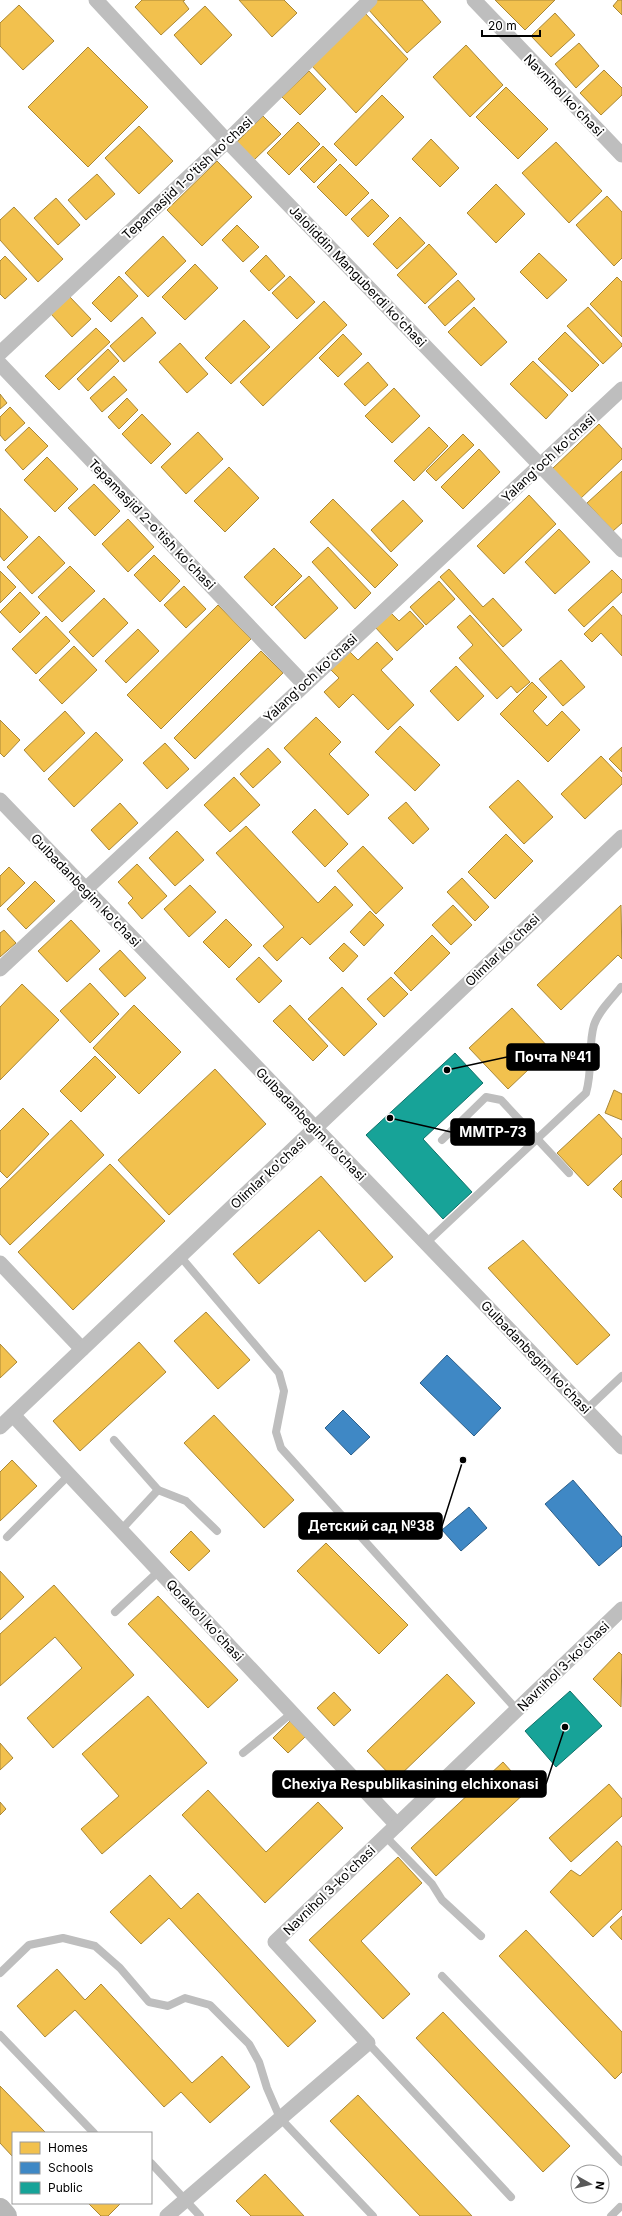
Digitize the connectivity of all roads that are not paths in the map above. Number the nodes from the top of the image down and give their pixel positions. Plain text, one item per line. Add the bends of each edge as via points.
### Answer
1 (96, 0) edge
2 (370, 0) edge
3 (474, 0) edge
4 (227, 141) junction
5 (622, 155) edge
6 (0, 353) edge
7 (0, 364) edge
8 (622, 389) edge
9 (541, 465) junction
10 (622, 550) edge
11 (304, 684) junction
12 (0, 800) edge
13 (622, 837) edge
14 (85, 889) junction
15 (0, 969) edge
16 (621, 987) edge
17 (315, 1128) junction
18 (538, 1138) junction
19 (442, 1140) dead end
20 (569, 1173) dead end
21 (426, 1243) junction
22 (180, 1256) junction
23 (0, 1263) edge
24 (82, 1349) junction
25 (622, 1376) edge
26 (587, 1409) junction
27 (13, 1415) junction
28 (0, 1427) edge
29 (114, 1440) dead end
30 (622, 1447) edge
31 (69, 1475) junction
32 (158, 1490) junction
33 (121, 1530) junction
34 (217, 1532) dead end
35 (6, 1537) dead end
36 (159, 1571) junction
37 (622, 1608) edge
38 (115, 1612) dead end
39 (517, 1710) junction
40 (292, 1713) junction
41 (243, 1753) dead end
42 (397, 1825) junction
43 (385, 1836) junction
44 (481, 1936) dead end
45 (0, 1973) edge
46 (442, 1976) dead end
47 (0, 2035) edge
48 (368, 2043) junction
49 (280, 2118) junction
50 (93, 2132) edge
51 (622, 2162) edge
52 (152, 2164) edge
53 (511, 2197) dead end
54 (184, 2200) junction
55 (620, 2207) dead end
56 (0, 2209) edge
57 (6, 2216) edge
58 (167, 2216) edge
59 (200, 2216) edge
60 (373, 2216) edge
61 (611, 2216) edge

1 - 4 street, Jaloliddin Manguberdi ko'chasi
2 - 4 street, Tepamasjid 1-o'tish ko'chasi
3 - 5 street, Navnihol ko'chasi
4 - 6 street, Tepamasjid 1-o'tish ko'chasi
4 - 9 street, Jaloliddin Manguberdi ko'chasi
7 - 11 street, Tepamasjid 2-o'tish ko'chasi
8 - 9 street, Yalang'och ko'chasi
9 - 10 street, Jaloliddin Manguberdi ko'chasi
9 - 11 street, Yalang'och ko'chasi
11 - 14 street, Yalang'och ko'chasi
12 - 14 street, Gulbadanbegim ko'chasi
13 - 17 street, Olimlar ko'chasi
14 - 15 street, Yalang'och ko'chasi
14 - 17 street, Gulbadanbegim ko'chasi
16 - 18 lane via 594,1026 591,1077 586,1093
17 - 21 street, Gulbadanbegim ko'chasi
17 - 22 street, Olimlar ko'chasi
18 - 19 lane via 501,1100 486,1097
18 - 20 lane
18 - 21 lane
21 - 26 street, Gulbadanbegim ko'chasi
22 - 24 street, Olimlar ko'chasi
22 - 39 lane via 279,1373 284,1391 276,1432 281,1448
23 - 24 street
24 - 27 street, Olimlar ko'chasi
25 - 26 lane
26 - 30 street, Gulbadanbegim ko'chasi
27 - 28 street, Olimlar ko'chasi
27 - 31 street, Qorako'l ko'chasi
29 - 32 lane
31 - 33 street, Qorako'l ko'chasi
31 - 35 lane
32 - 33 lane
32 - 34 lane via 186,1500
33 - 36 street, Qorako'l ko'chasi
36 - 38 lane
36 - 40 street, Qorako'l ko'chasi
37 - 39 street, Navnihol 3-ko'chasi
39 - 42 street, Navnihol 3-ko'chasi
40 - 41 lane
40 - 42 street, Qorako'l ko'chasi
42 - 43 street, Navnihol 3-ko'chasi
43 - 44 lane via 432,1884 442,1900
43 - 48 street, Navnihol 3-ko'chasi via 275,1942
45 - 49 lane via 29,1945 63,1938 95,1946 120,1968 149,2002 168,2006 185,1998 210,2005 252,2050
46 - 51 lane
47 - 50 lane
48 - 49 street
48 - 53 lane
49 - 54 street
49 - 60 lane
52 - 54 lane
54 - 58 street
54 - 59 lane
55 - 61 lane
56 - 57 main road

